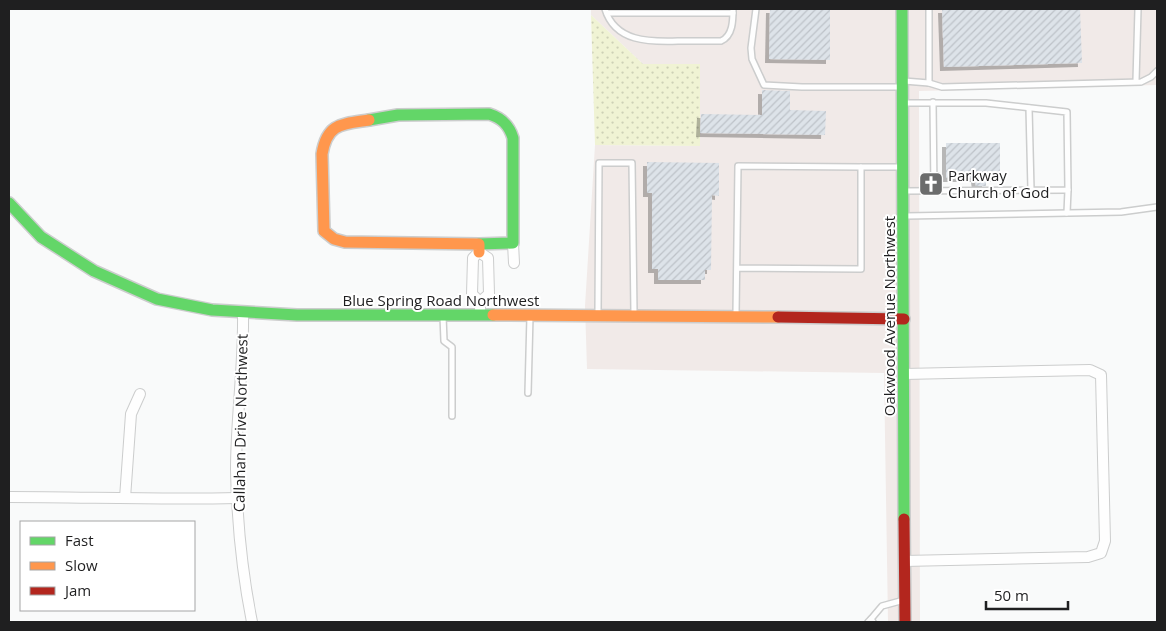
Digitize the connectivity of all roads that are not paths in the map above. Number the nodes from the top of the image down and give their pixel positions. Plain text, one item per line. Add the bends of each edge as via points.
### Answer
1 (756, 9) edge
2 (902, 9) edge
3 (930, 9) edge
4 (1138, 9) edge
5 (606, 11) edge
6 (733, 11) edge
7 (1157, 71) edge
8 (1136, 81) junction
9 (929, 83) junction
10 (903, 84) junction
11 (933, 102) junction
12 (903, 103) junction
13 (1029, 108) junction
14 (860, 167) junction
15 (904, 167) junction
16 (1031, 190) junction
17 (1068, 190) junction
18 (904, 191) junction
19 (934, 191) junction
20 (9, 203) edge
21 (1157, 207) edge
22 (1067, 213) junction
23 (904, 216) junction
24 (514, 243) junction
25 (479, 248) junction
26 (514, 264) dead end
27 (737, 268) junction
28 (480, 302) junction
29 (243, 313) junction
30 (443, 315) junction
31 (480, 315) junction
32 (530, 315) junction
33 (598, 316) junction
34 (634, 316) junction
35 (736, 317) junction
36 (904, 319) junction
37 (904, 374) junction
38 (528, 393) dead end
39 (140, 394) dead end
40 (452, 416) dead end
41 (9, 498) edge
42 (125, 498) junction
43 (237, 498) junction
44 (904, 561) junction
45 (904, 600) junction
46 (870, 621) edge
47 (252, 622) edge
48 (904, 622) edge

1 - 10 lane via 752,59 764,85
2 - 10 street, Oakwood Avenue Northwest
3 - 9 lane
4 - 8 lane
5 - 6 lane
5 - 6 lane via 616,27 628,36 652,42 721,41 731,30
7 - 8 lane via 1141,82
8 - 9 lane via 942,86
9 - 10 lane
10 - 12 street, Oakwood Avenue Northwest
11 - 12 lane
11 - 13 lane
11 - 19 lane
12 - 15 street, Oakwood Avenue Northwest
13 - 16 lane
13 - 17 lane via 1067,112
14 - 15 lane
14 - 27 lane via 738,166
14 - 27 lane via 861,269
15 - 18 street, Oakwood Avenue Northwest
16 - 17 lane
16 - 19 lane
17 - 22 lane
18 - 19 lane
18 - 23 street, Oakwood Avenue Northwest
20 - 29 street, Blue Spring Road Northwest via 42,237 94,271 157,298
21 - 22 lane via 1121,212
22 - 23 lane
23 - 36 street, Oakwood Avenue Northwest
24 - 25 street
24 - 25 street via 513,138 511,130 497,116 398,115 341,124 332,130 324,142 322,154 324,231 329,238 354,244
24 - 26 street
25 - 28 street via 473,258 472,294
25 - 28 street via 488,258 488,294
27 - 35 lane
28 - 31 street
29 - 30 street, Blue Spring Road Northwest
29 - 43 street, Callahan Drive Northwest
30 - 31 street, Blue Spring Road Northwest
30 - 40 lane via 444,341 452,347
31 - 32 street, Blue Spring Road Northwest
32 - 33 street, Blue Spring Road Northwest
32 - 38 lane
33 - 34 street, Blue Spring Road Northwest
33 - 34 lane via 599,163 632,163
34 - 35 street, Blue Spring Road Northwest
35 - 36 street, Blue Spring Road Northwest
36 - 37 street, Oakwood Avenue Northwest
37 - 44 street, Oakwood Avenue Northwest
37 - 44 street via 1090,370 1101,375 1105,542 1101,553 1088,557
39 - 42 street via 131,414
41 - 42 street
42 - 43 street
43 - 47 street, Callahan Drive Northwest via 241,558
44 - 45 street, Oakwood Avenue Northwest
45 - 46 lane via 882,606
45 - 48 street, Oakwood Avenue Northwest

